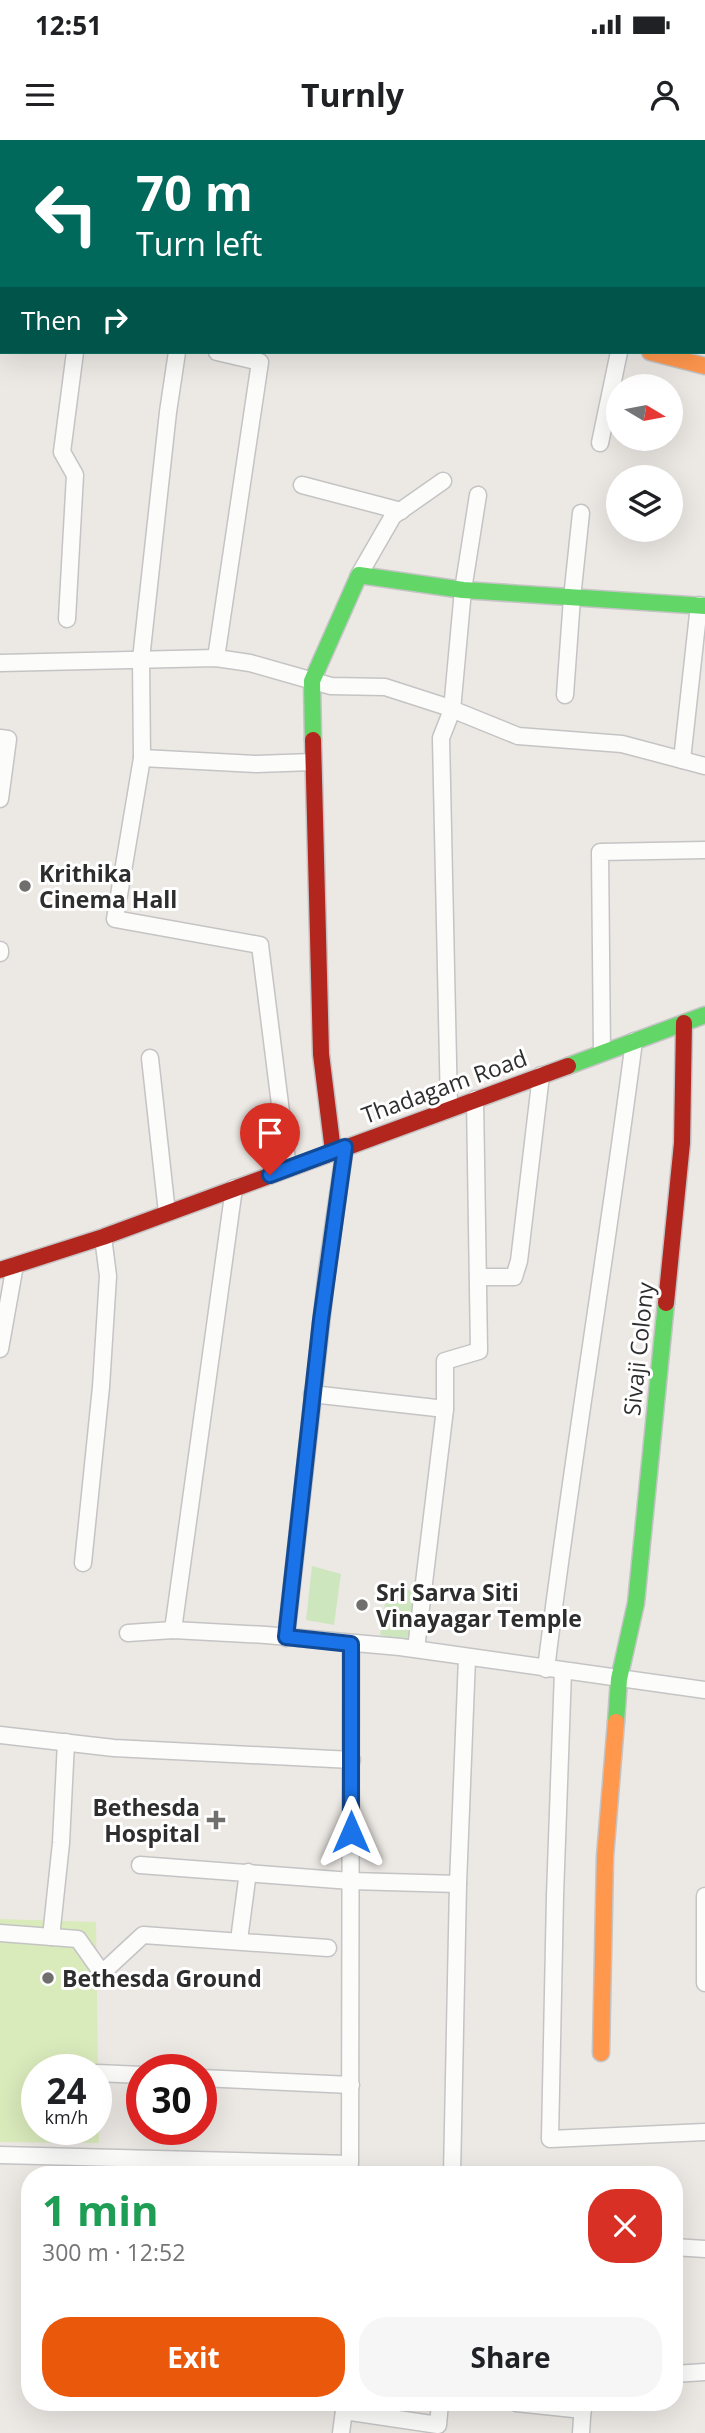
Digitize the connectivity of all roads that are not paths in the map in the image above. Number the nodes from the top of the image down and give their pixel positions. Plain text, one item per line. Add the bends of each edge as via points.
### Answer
1 (75, 354) edge
2 (177, 354) edge
3 (226, 354) edge
4 (619, 354) edge
5 (658, 354) edge
6 (705, 366) edge
7 (600, 443) dead end
8 (443, 481) dead end
9 (302, 485) dead end
10 (478, 495) dead end
11 (401, 511) junction
12 (581, 513) dead end
13 (359, 575) junction
14 (463, 590) junction
15 (572, 598) junction
16 (702, 606) edge
17 (67, 619) dead end
18 (216, 657) junction
19 (141, 659) junction
20 (0, 663) edge
21 (312, 681) junction
22 (565, 695) dead end
23 (452, 710) junction
24 (0, 738) edge
25 (142, 758) junction
26 (682, 760) junction
27 (313, 762) junction
28 (705, 766) edge
29 (0, 799) edge
30 (705, 850) edge
31 (705, 1015) edge
32 (684, 1023) junction
33 (634, 1041) junction
34 (602, 1053) junction
35 (150, 1058) dead end
36 (541, 1075) junction
37 (475, 1099) junction
38 (449, 1108) junction
39 (339, 1149) junction
40 (288, 1168) junction
41 (234, 1188) junction
42 (167, 1213) junction
43 (103, 1237) junction
44 (7, 1268) edge
45 (478, 1277) junction
46 (0, 1349) edge
47 (312, 1394) junction
48 (445, 1409) junction
49 (83, 1563) dead end
50 (173, 1630) junction
51 (128, 1633) dead end
52 (286, 1637) junction
53 (351, 1644) junction
54 (415, 1649) junction
55 (467, 1658) junction
56 (546, 1669) junction
57 (563, 1671) junction
58 (619, 1679) junction
59 (705, 1690) edge
60 (0, 1735) edge
61 (66, 1742) junction
62 (352, 1759) junction
63 (140, 1865) dead end
64 (247, 1872) junction
65 (351, 1881) junction
66 (458, 1884) junction
67 (705, 1896) edge
68 (0, 1933) edge
69 (51, 1937) junction
70 (239, 1940) junction
71 (328, 1948) dead end
72 (705, 1975) edge
73 (601, 2053) dead end
74 (217, 2079) edge
75 (351, 2085) junction
76 (705, 2132) edge
77 (0, 2155) edge
78 (452, 2166) edge
79 (683, 2248) edge
80 (705, 2249) edge
81 (705, 2372) edge
82 (683, 2373) edge
83 (344, 2411) edge
84 (366, 2411) edge
85 (439, 2411) edge
86 (583, 2411) edge
87 (341, 2433) edge
88 (581, 2433) edge

1 - 17 street via 62,452 75,475
2 - 19 street
3 - 18 street via 260,362
4 - 7 street
5 - 6 street
8 - 11 street
9 - 11 street
10 - 14 street
11 - 13 street via 393,516
12 - 15 street
13 - 14 street
13 - 21 street
14 - 15 street
14 - 23 street
15 - 16 street
15 - 22 street
16 - 26 street
18 - 19 street
18 - 21 street
19 - 20 street
19 - 25 street
21 - 23 street via 385,687
21 - 27 street
23 - 26 street via 519,736 622,744
23 - 38 street via 441,738
24 - 29 street via 8,739
25 - 27 street
25 - 40 street via 115,919 260,945
26 - 28 street
27 - 39 street via 321,1054
30 - 34 street via 600,852
31 - 32 street, Thadagam Road
32 - 33 street, Thadagam Road
32 - 58 street, Sivaji Colony via 681,1157 636,1604
33 - 34 street, Thadagam Road
33 - 56 street, Sivaji Colony
34 - 36 street, Thadagam Road
35 - 42 street
36 - 37 street, Thadagam Road
36 - 45 street via 519,1261 514,1277
37 - 38 street, Thadagam Road
37 - 45 street
38 - 39 street, Thadagam Road
39 - 40 street, Thadagam Road
39 - 47 street
40 - 41 street, Thadagam Road
41 - 42 street, Thadagam Road
41 - 50 street
42 - 43 street, Thadagam Road
43 - 44 street, Thadagam Road
43 - 49 street via 108,1276
44 - 46 street
45 - 48 street via 479,1351 445,1361
47 - 48 street
47 - 52 street
48 - 54 street
50 - 51 street
50 - 52 street
52 - 53 street
53 - 54 street
53 - 62 street
54 - 55 street
55 - 56 street
55 - 66 street
56 - 57 street
57 - 58 street
57 - 76 street via 550,2139
58 - 59 street
58 - 73 street, Sivaji Colony via 605,1857
60 - 61 street
61 - 62 street
61 - 69 street
62 - 65 street
63 - 64 street
64 - 65 street
64 - 70 street
65 - 66 street
65 - 75 street
66 - 78 street
67 - 72 street
68 - 69 street
69 - 70 street via 78,1939 102,1973 143,1935
70 - 71 street
74 - 75 street
75 - 77 street via 350,2164
79 - 80 street
81 - 82 street
83 - 87 street
84 - 85 street via 438,2425
86 - 88 street

